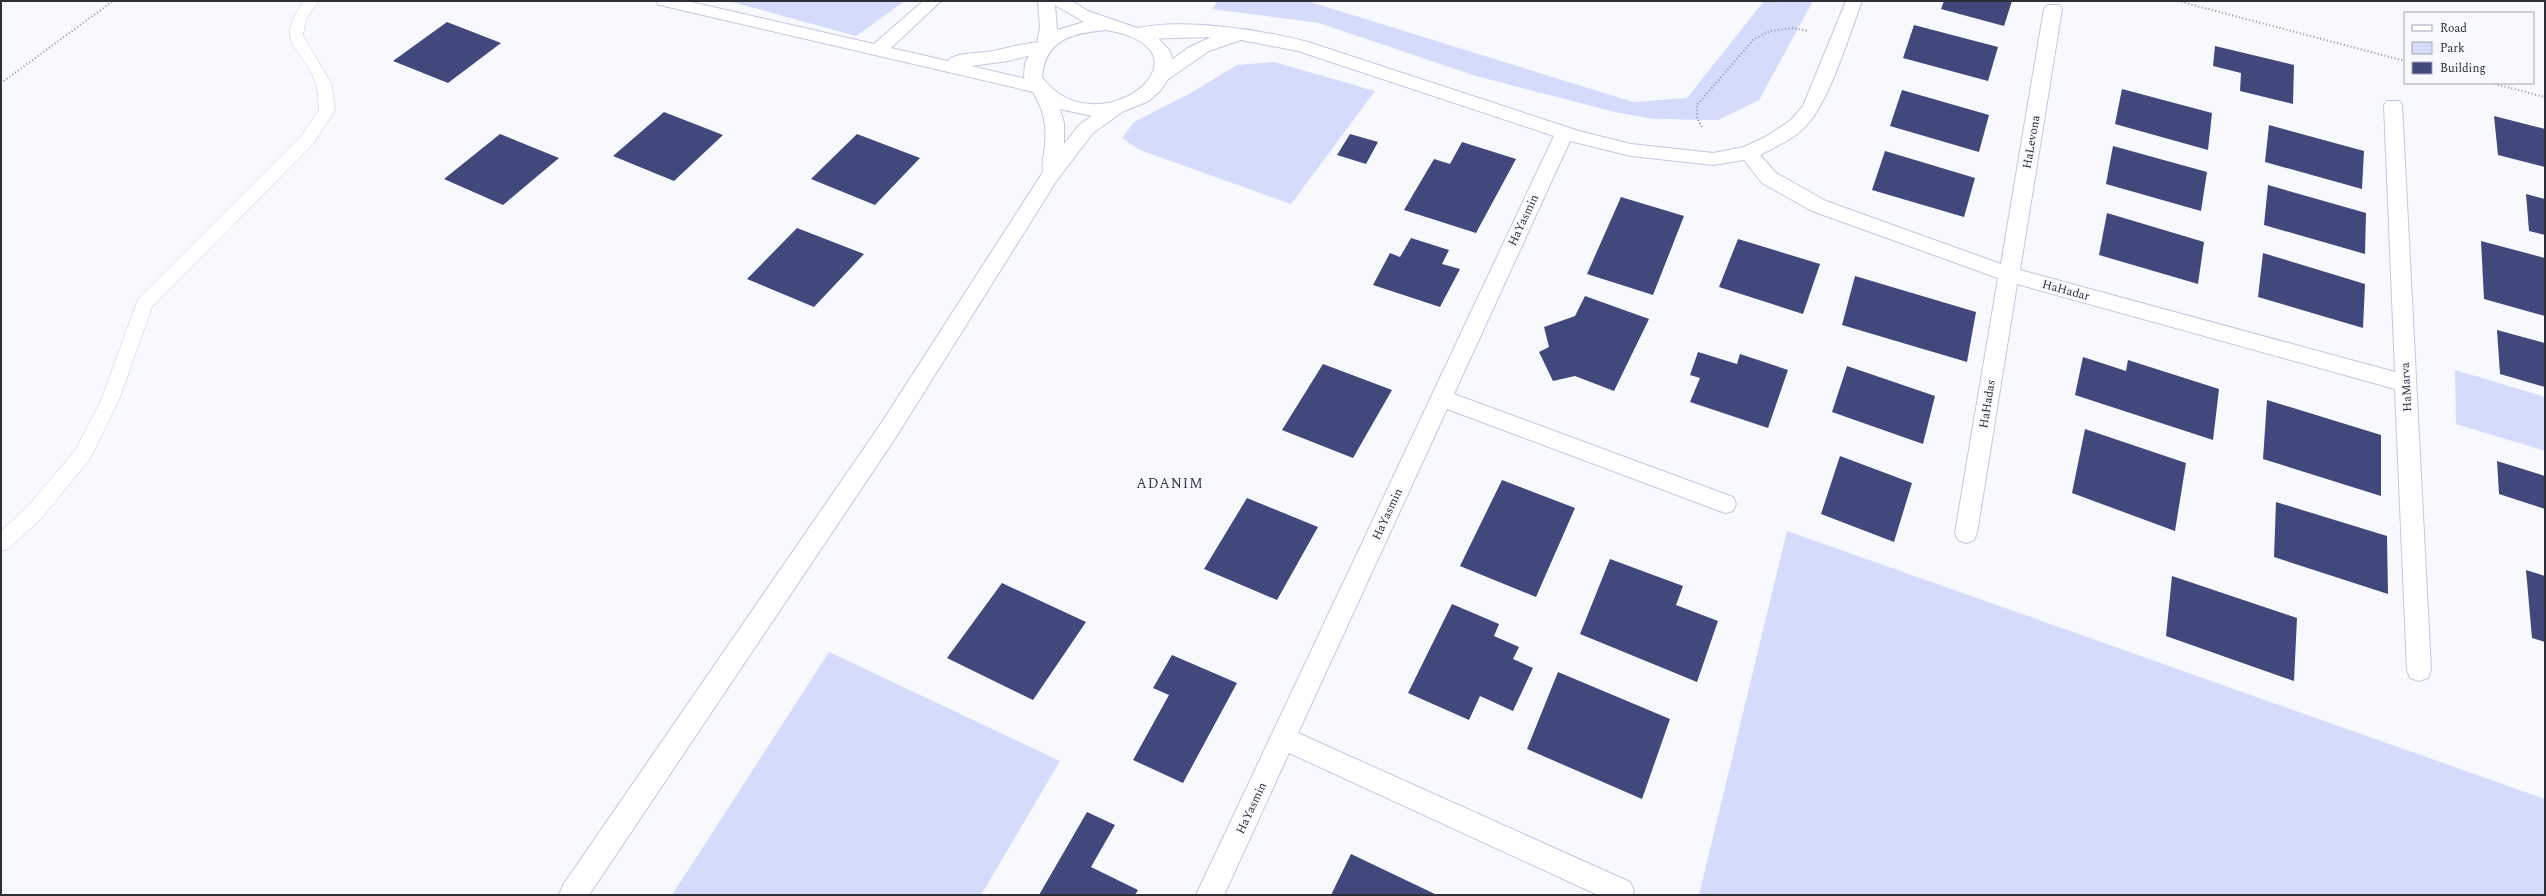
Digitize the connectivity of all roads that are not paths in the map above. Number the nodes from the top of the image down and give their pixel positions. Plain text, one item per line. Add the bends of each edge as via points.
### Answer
1 (312, 1) edge
2 (664, 1) edge
3 (933, 1) edge
4 (1046, 1) edge
5 (1060, 1) edge
6 (1854, 1) edge
7 (2053, 9) dead end
8 (1106, 25) junction
9 (1140, 33) junction
10 (1247, 34) junction
11 (1044, 46) junction
12 (877, 51) junction
13 (929, 63) junction
14 (1161, 76) junction
15 (1042, 91) junction
16 (2393, 105) dead end
17 (1116, 107) junction
18 (1564, 133) junction
19 (1748, 153) junction
20 (1050, 175) junction
21 (2008, 274) junction
22 (2405, 383) junction
23 (1441, 398) junction
24 (1725, 504) dead end
25 (1966, 533) dead end
26 (1, 543) edge
27 (2419, 670) dead end
28 (1283, 738) junction
29 (1620, 891) dead end
30 (573, 895) edge
31 (1210, 895) edge

1 - 26 lane via 299,18 296,35 324,86 327,110 308,139 144,304 110,400 83,454 34,513
2 - 12 street
3 - 12 street
4 - 11 street via 1049,27
5 - 8 street via 1082,15
6 - 19 street via 1810,108 1791,128
7 - 21 street, HaLevona
8 - 9 street via 1124,27
8 - 11 street via 1072,29
9 - 10 street via 1200,30
9 - 14 street via 1153,41 1161,52 1164,64
10 - 14 street via 1205,45 1184,57
10 - 18 street via 1302,46
11 - 13 street via 969,61
11 - 15 street via 1035,57 1033,67 1033,77
12 - 13 street
13 - 15 street
14 - 17 street via 1144,95
15 - 17 street via 1059,103 1077,108 1097,110
15 - 20 street via 1054,112 1056,130
16 - 22 street, HaMarva
17 - 20 street via 1086,129
18 - 19 street via 1631,150 1677,156 1713,159
18 - 23 street, HaYasmin
19 - 21 street, HaHadar via 1769,178 1819,206
20 - 30 street via 888,431
21 - 22 street, HaHadar
21 - 25 street, HaHadas
22 - 27 street, HaMarva
23 - 24 street
23 - 28 street, HaYasmin
28 - 29 street
28 - 31 street, HaYasmin

